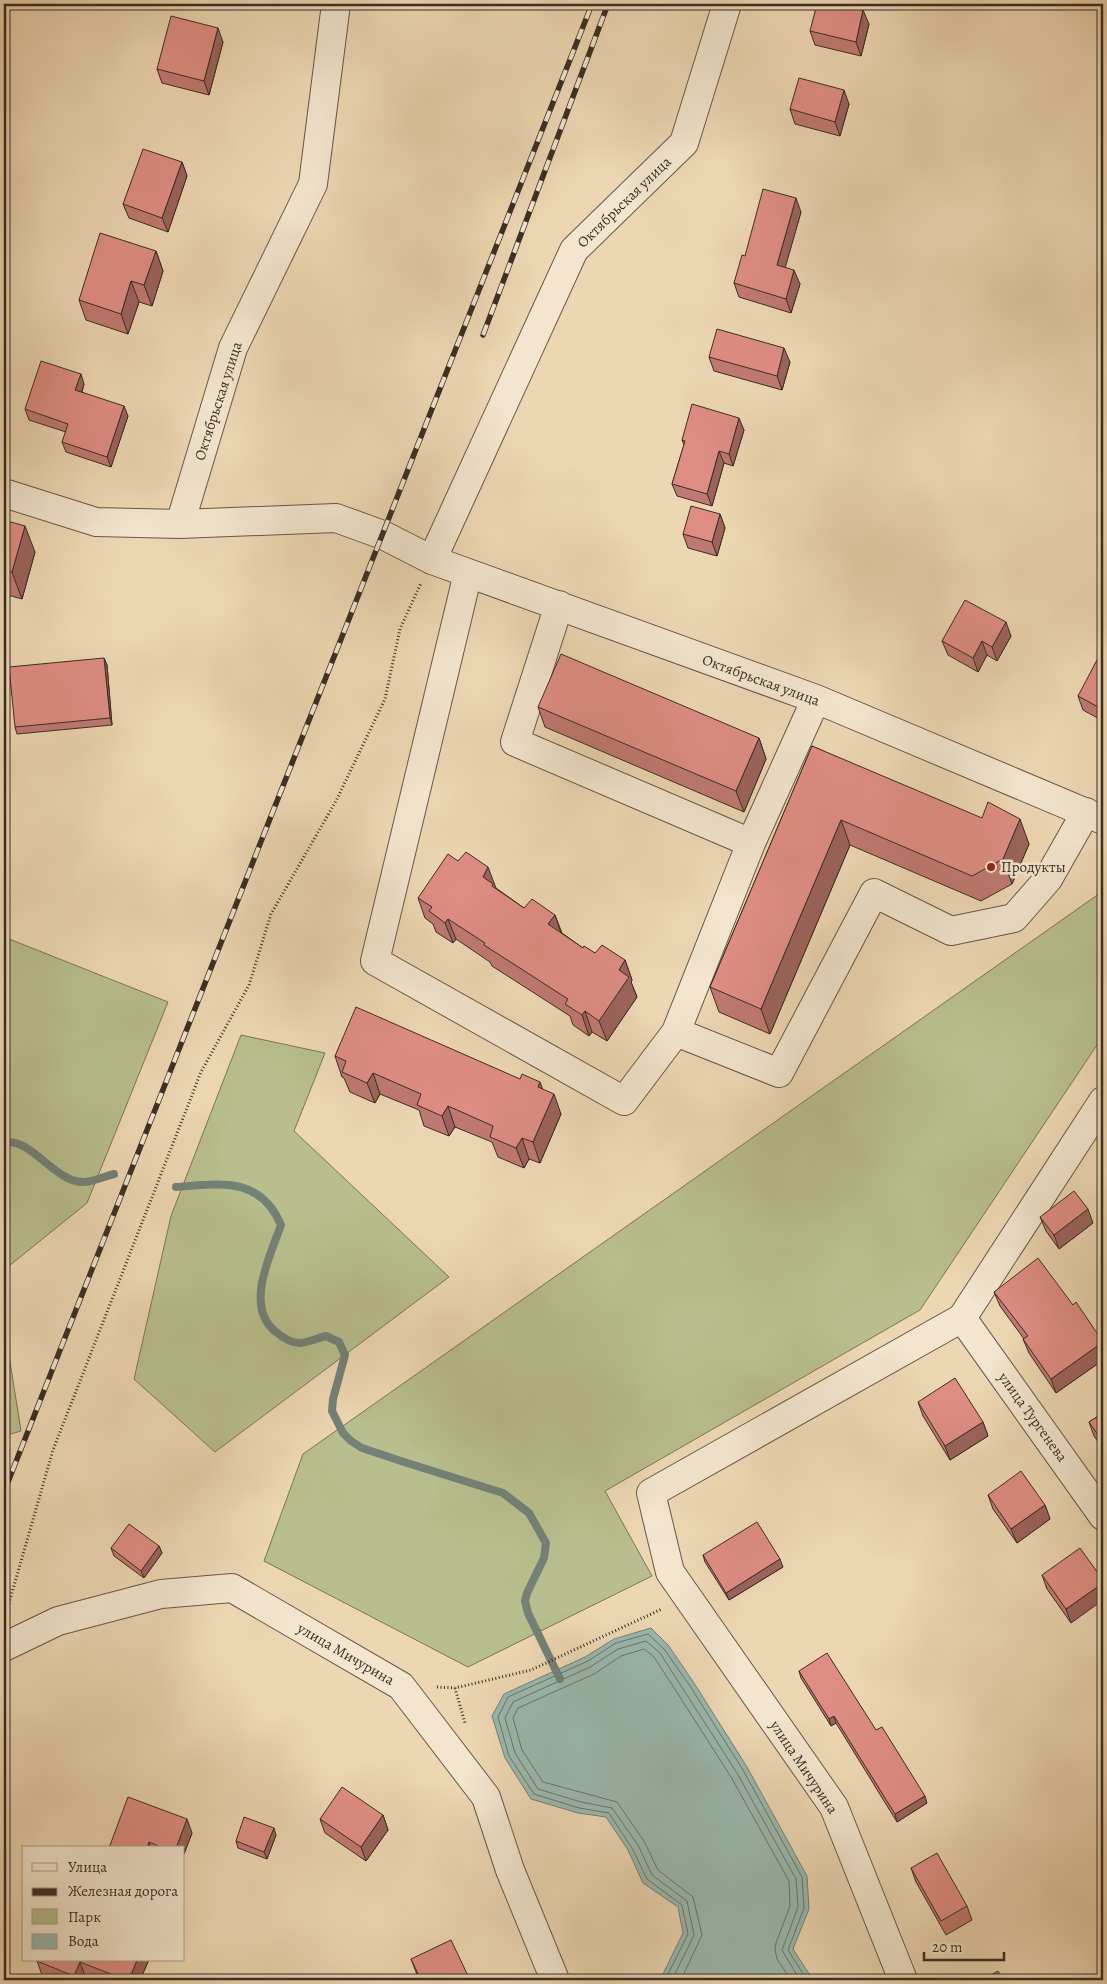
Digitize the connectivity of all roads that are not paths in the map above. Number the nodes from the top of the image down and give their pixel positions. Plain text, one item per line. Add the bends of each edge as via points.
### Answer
1 (336, 4) edge
2 (727, 4) edge
3 (4, 494) edge
4 (180, 524) junction
5 (432, 560) junction
6 (468, 573) junction
7 (559, 605) junction
8 (816, 699) junction
9 (1095, 816) edge
10 (751, 843) junction
11 (676, 1032) junction
12 (1103, 1101) edge
13 (962, 1318) junction
14 (1103, 1516) edge
15 (4, 1647) edge
16 (555, 1980) edge
17 (903, 1980) edge

1 - 4 street, Октябрьская улица via 313,184 233,348
2 - 5 street, Октябрьская улица via 684,144 574,250
3 - 4 street via 96,522
4 - 5 street, Октябрьская улица via 336,518 383,535
5 - 6 street, Октябрьская улица
6 - 7 street, Октябрьская улица
6 - 11 street via 375,961 624,1101
7 - 8 street, Октябрьская улица
7 - 10 street via 515,742
8 - 9 street, Октябрьская улица
8 - 10 street
9 - 11 street via 1048,880 1014,918 951,931 874,894 779,1073
10 - 11 street
12 - 13 street
13 - 14 street, улица Тургенева
13 - 17 street, улица Мичурина via 652,1493 670,1572 834,1807
15 - 16 street, улица Мичурина via 58,1621 161,1594 232,1588 401,1686 486,1796 510,1870

